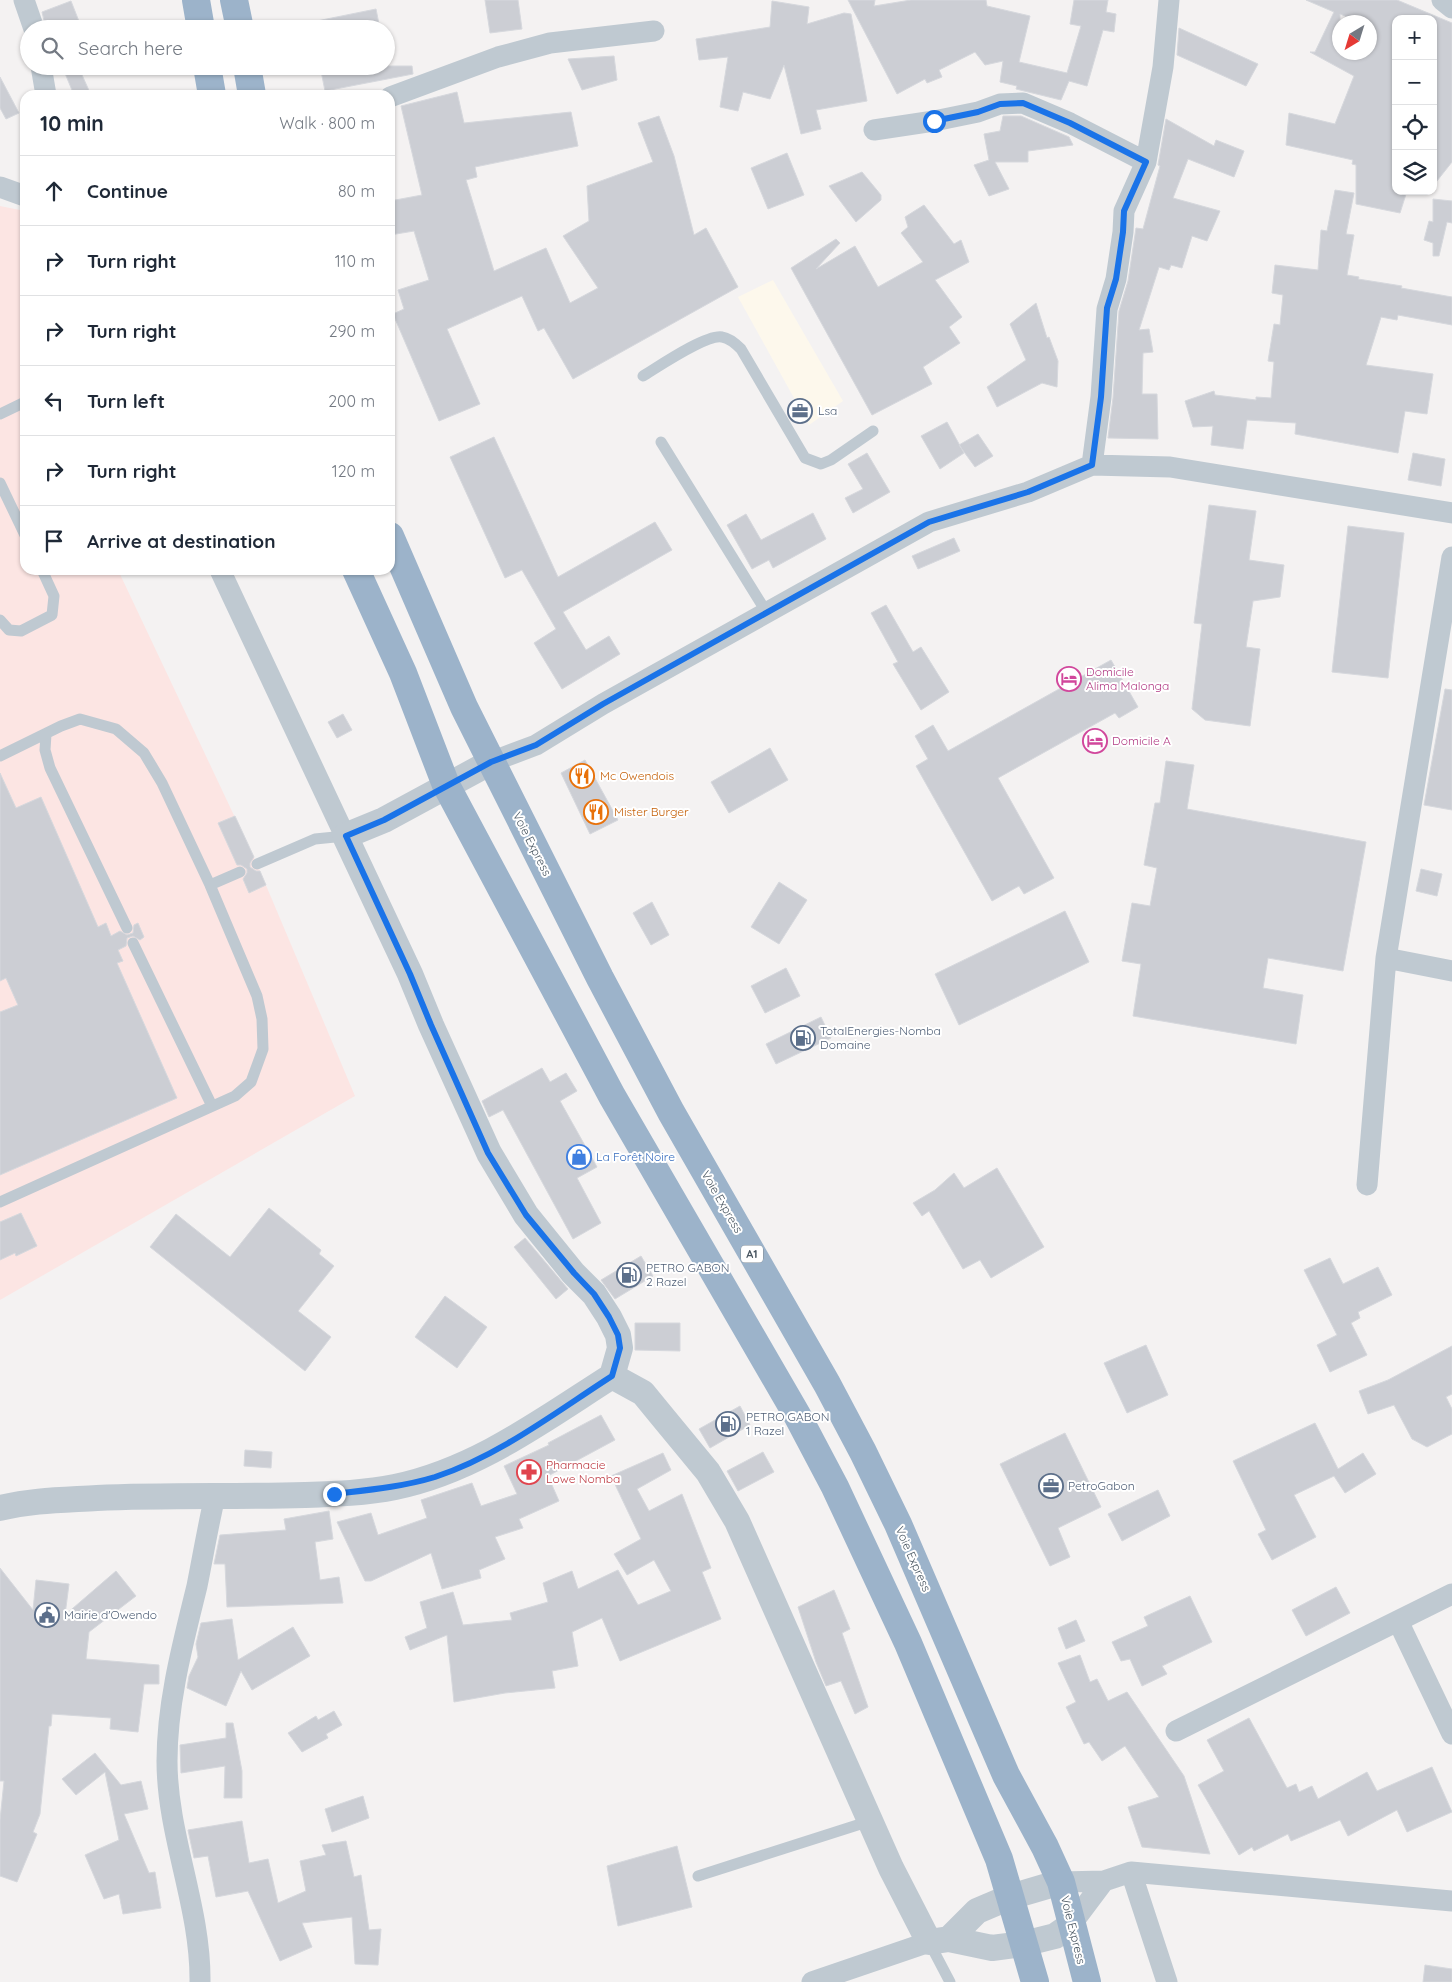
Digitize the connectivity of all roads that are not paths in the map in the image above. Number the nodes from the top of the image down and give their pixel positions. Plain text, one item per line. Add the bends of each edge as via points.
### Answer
1 (24, 0) edge
2 (196, 0) edge
3 (234, 0) edge
4 (1169, 0) edge
5 (1442, 0) edge
6 (1452, 8) edge
7 (31, 20) edge
8 (199, 20) edge
9 (238, 20) edge
10 (654, 31) dead end
11 (43, 75) edge
12 (209, 75) edge
13 (249, 75) edge
14 (45, 90) edge
15 (211, 90) edge
16 (251, 90) edge
17 (395, 95) edge
18 (874, 130) dead end
19 (1146, 162) junction
20 (0, 187) edge
21 (20, 194) edge
22 (643, 376) dead end
23 (20, 404) edge
24 (0, 414) edge
25 (873, 431) dead end
26 (661, 442) dead end
27 (1092, 465) junction
28 (0, 483) edge
29 (1452, 513) edge
30 (20, 525) edge
31 (395, 548) edge
32 (1452, 557) edge
33 (44, 575) edge
34 (222, 575) edge
35 (358, 575) edge
36 (767, 612) junction
37 (0, 620) edge
38 (46, 734) junction
39 (0, 756) edge
40 (491, 762) junction
41 (446, 785) junction
42 (346, 836) junction
43 (257, 864) dead end
44 (240, 872) dead end
45 (210, 885) junction
46 (127, 928) dead end
47 (133, 943) dead end
48 (1386, 958) junction
49 (1452, 970) edge
50 (212, 1106) junction
51 (1367, 1185) dead end
52 (0, 1202) edge
53 (612, 1376) junction
54 (215, 1496) junction
55 (0, 1508) edge
56 (1452, 1594) edge
57 (1398, 1621) junction
58 (1176, 1731) dead end
59 (1452, 1734) edge
60 (870, 1821) junction
61 (1131, 1872) junction
62 (698, 1876) dead end
63 (1104, 1881) junction
64 (1061, 1882) junction
65 (1010, 1896) junction
66 (1452, 1900) edge
67 (1071, 1925) junction
68 (939, 1940) junction
69 (1023, 1944) junction
70 (818, 1981) edge
71 (200, 1982) edge
72 (950, 1982) edge
73 (1035, 1982) edge
74 (1087, 1982) edge
75 (1167, 1982) edge

1 - 7 street
2 - 8 highway
3 - 9 highway
4 - 19 street via 1163,67
5 - 6 street
10 - 17 street via 550,42 498,56
11 - 14 street
12 - 15 highway
13 - 16 highway
18 - 19 street via 978,112 1000,104 1023,103
19 - 27 street via 1124,211 1116,279 1107,308
20 - 21 street
22 - 25 lane via 707,338 721,336 741,349 805,458 821,464
23 - 24 lane
26 - 36 lane
27 - 29 street via 1170,467
27 - 36 street via 1028,492 929,522
28 - 30 lane
31 - 40 highway, Voie Express / A1
32 - 48 street
33 - 37 lane via 54,596 52,615 21,631 9,630
34 - 42 street
35 - 41 highway via 403,673
36 - 40 street via 536,745
38 - 39 lane
38 - 45 lane via 80,719 116,729 144,753 162,783
38 - 46 lane via 45,750 50,768
40 - 41 street
40 - 64 highway, Voie Express / A1 via 670,1112 863,1452 898,1524 1006,1775
41 - 42 street via 384,820
41 - 65 highway via 612,1096 797,1415 835,1487 940,1719 999,1859
42 - 43 lane via 315,839
42 - 53 street via 488,1153 526,1215 594,1294 618,1335 620,1348
44 - 45 lane
45 - 50 lane via 257,996 263,1049 250,1082 235,1096
47 - 50 lane
48 - 49 street
48 - 51 street
50 - 52 lane
53 - 54 street via 499,1446 435,1477 394,1487 334,1494
53 - 60 street via 643,1394 662,1415 708,1472 737,1521
54 - 55 street via 68,1499 24,1502
54 - 71 street via 172,1703 167,1761 176,1842 197,1940
56 - 57 street
57 - 58 street
57 - 59 street
60 - 62 lane
60 - 68 street via 909,1905
61 - 63 street
61 - 66 street
61 - 75 street
63 - 64 street
63 - 67 street
64 - 65 street
64 - 67 highway, Voie Express / A1
65 - 68 street via 977,1911
65 - 69 highway
67 - 69 street via 1055,1936
67 - 74 highway, Voie Express / A1
68 - 69 street via 992,1948
68 - 70 street
68 - 72 lane
69 - 73 highway

